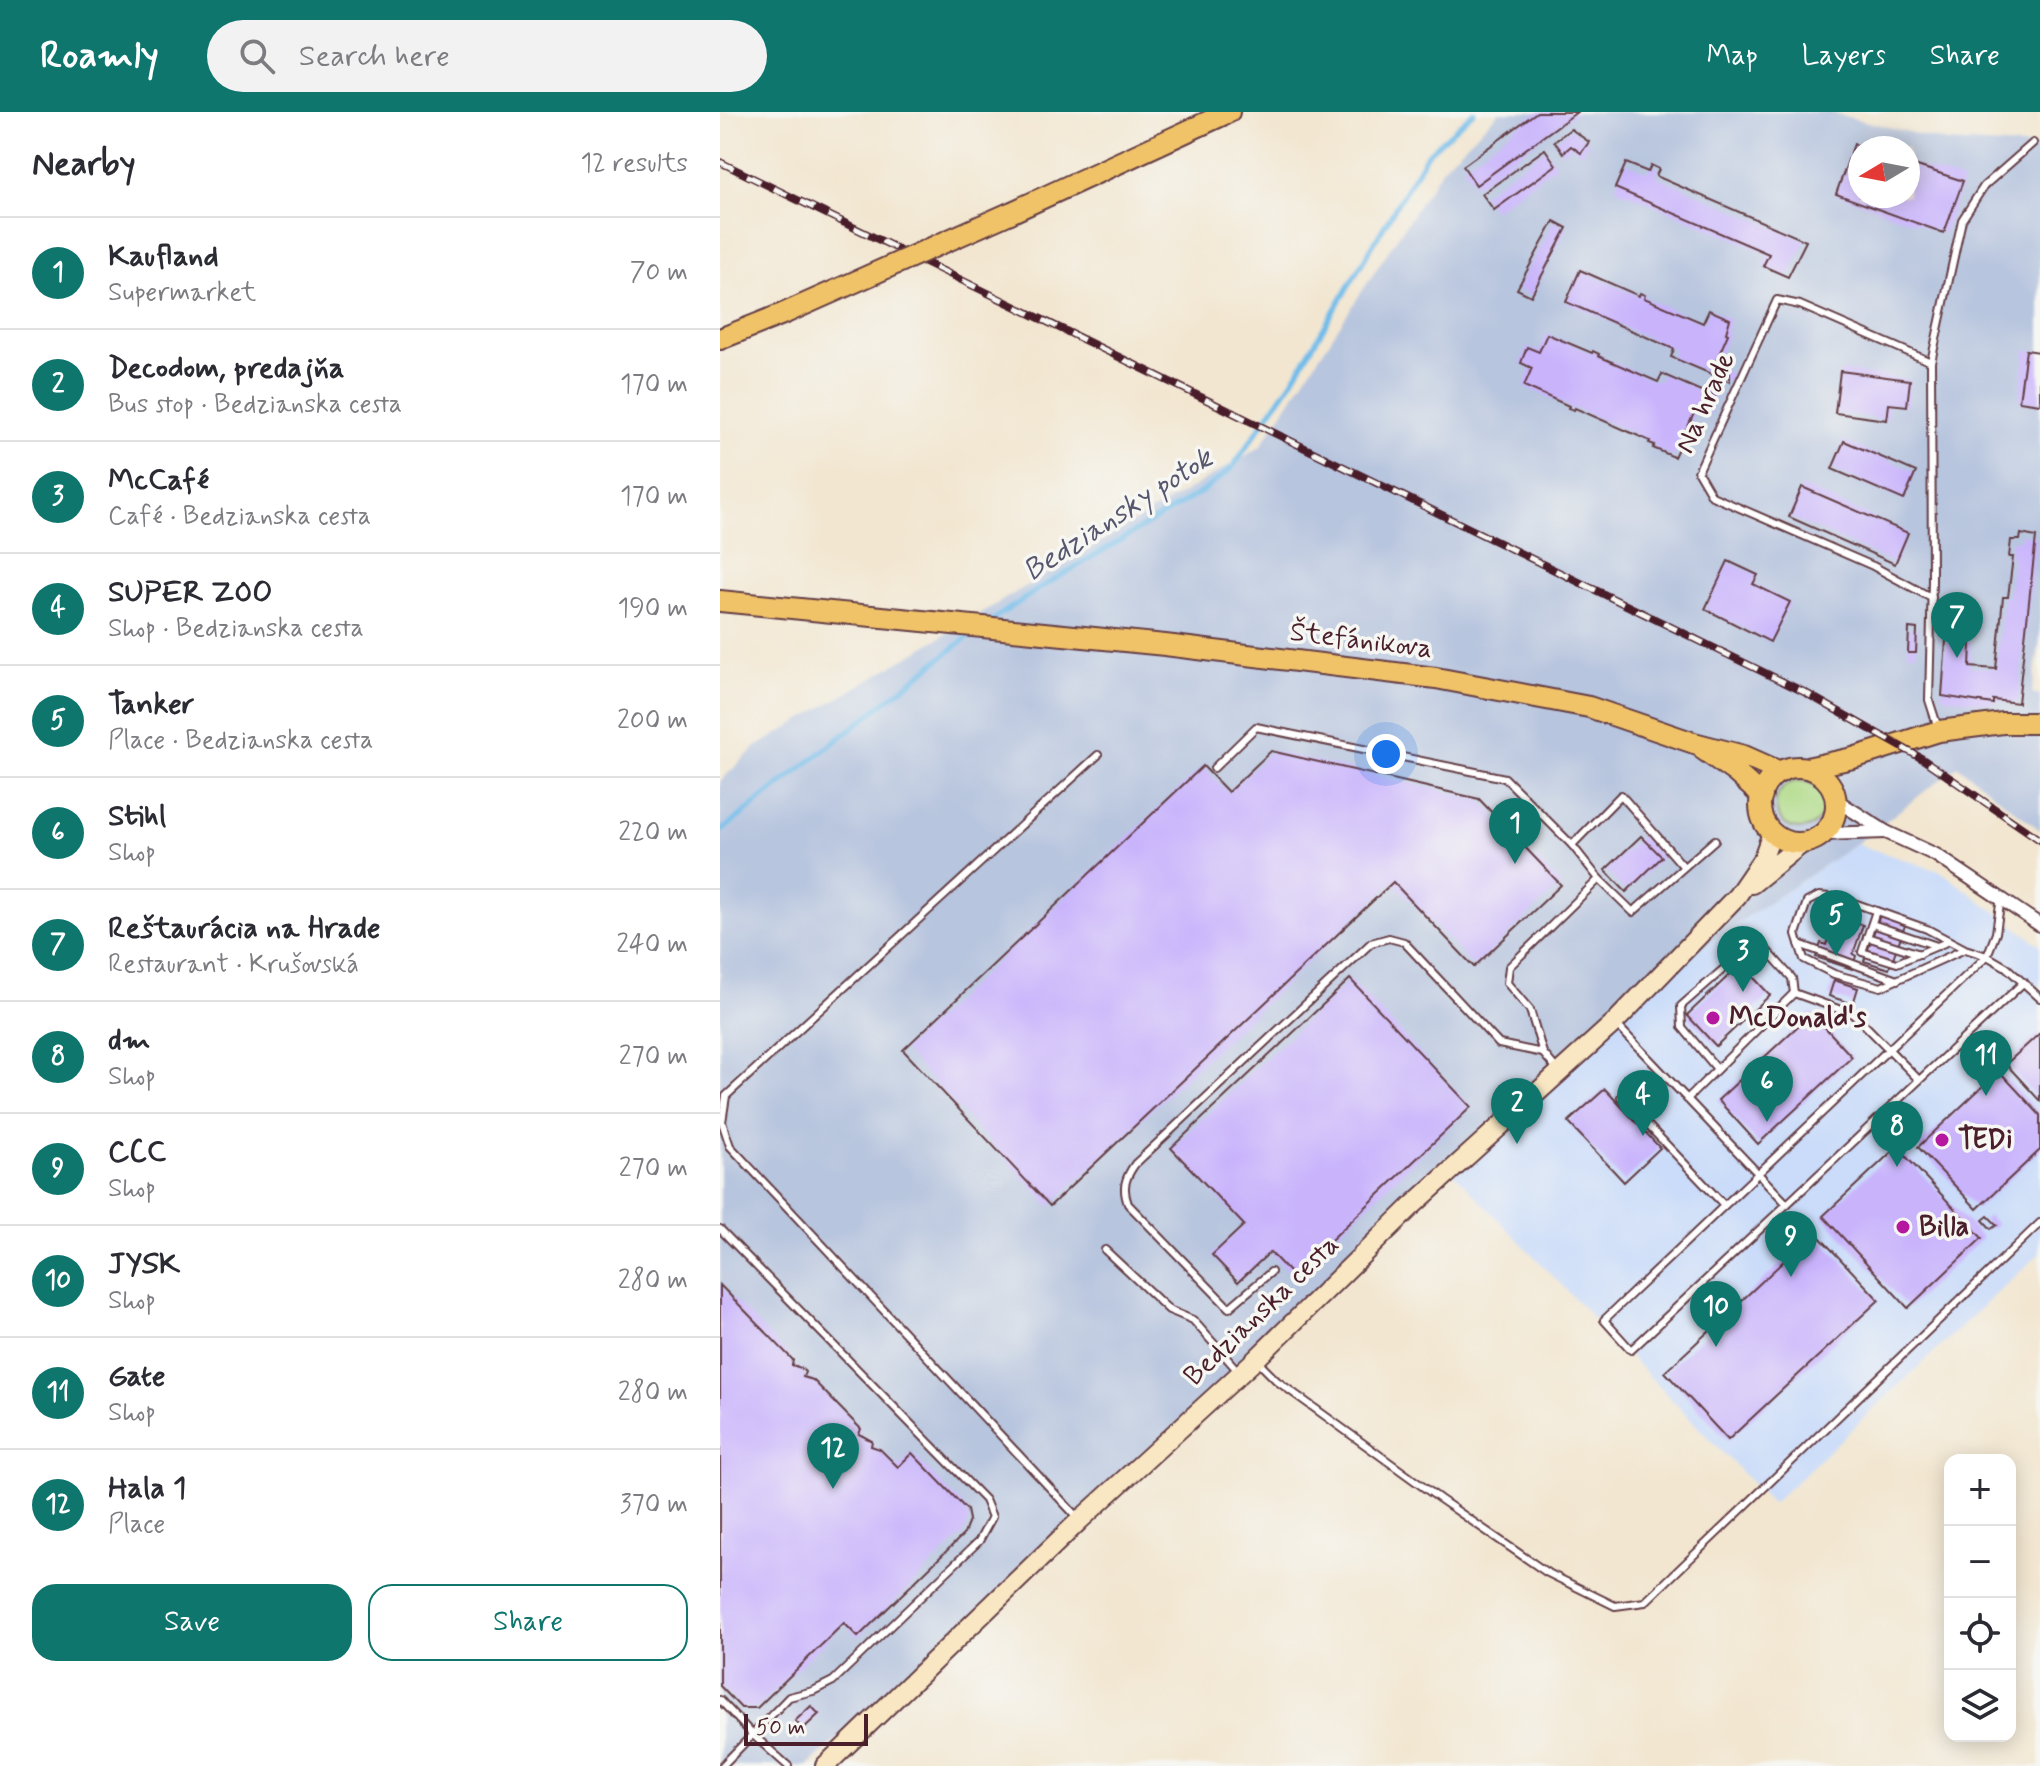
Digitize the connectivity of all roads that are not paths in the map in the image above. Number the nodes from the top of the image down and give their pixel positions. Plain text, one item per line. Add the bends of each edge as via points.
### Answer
1 (1229, 112) edge
2 (2033, 143) dead end
3 (720, 339) edge
4 (1931, 362) junction
5 (1932, 598) junction
6 (720, 601) edge
7 (2040, 723) edge
8 (1939, 731) junction
9 (1694, 743) junction
10 (1098, 755) dead end
11 (1853, 758) junction
12 (1214, 768) dead end
13 (1807, 768) junction
14 (1780, 772) junction
15 (1833, 794) junction
16 (1762, 796) junction
17 (1886, 832) junction
18 (1772, 833) junction
19 (1813, 838) junction
20 (1715, 840) dead end
21 (1572, 845) junction
22 (1683, 866) junction
23 (1599, 879) junction
24 (1737, 896) junction
25 (2001, 897) junction
26 (1876, 911) junction
27 (1872, 924) junction
28 (2040, 925) edge
29 (1867, 937) junction
30 (1949, 941) junction
31 (1799, 944) junction
32 (1937, 946) junction
33 (1965, 949) junction
34 (1920, 954) junction
35 (1987, 956) junction
36 (1899, 980) junction
37 (2024, 982) junction
38 (1794, 993) junction
39 (2040, 998) edge
40 (1615, 1022) junction
41 (1891, 1049) junction
42 (1543, 1053) junction
43 (1717, 1069) junction
44 (1560, 1074) junction
45 (1919, 1080) junction
46 (1621, 1097) dead end
47 (1687, 1099) junction
48 (1758, 1174) junction
49 (1787, 1204) junction
50 (1724, 1205) junction
51 (2040, 1223) edge
52 (720, 1229) edge
53 (1105, 1250) dead end
54 (1271, 1272) dead end
55 (1255, 1360) junction
56 (1240, 1373) junction
57 (1080, 1520) junction
58 (720, 1700) edge
59 (752, 1734) junction
60 (722, 1766) edge
61 (788, 1766) edge
62 (825, 1766) edge

1 - 3 main road, bridge
2 - 4 lane via 1984,186 1962,220
4 - 5 lane
4 - 5 lane, Na hrade via 1777,300 1698,472 1712,496 1873,566
5 - 8 lane via 1929,700
6 - 9 main road, Štefánikova via 1436,678 1589,707
7 - 8 main road
8 - 11 main road
9 - 14 main road
9 - 16 main road
10 - 57 lane via 726,1096 722,1122 730,1146
11 - 13 main road
11 - 15 main road
12 - 21 lane via 1256,727 1505,778
13 - 14 main road
13 - 15 main road via 1819,773
14 - 16 main road
15 - 17 street
15 - 19 main road via 1832,821
16 - 18 main road via 1762,815
17 - 19 street
17 - 25 street via 1936,855
18 - 19 main road via 1785,840
18 - 24 street, Bedzianska cesta via 1763,858
19 - 24 street, Bedzianska cesta
20 - 22 lane
21 - 22 lane via 1621,795
21 - 23 lane
22 - 23 lane via 1633,912
23 - 42 lane via 1509,967 1507,983 1530,1010
24 - 40 street, Bedzianska cesta
25 - 28 street
25 - 35 lane
26 - 27 lane
26 - 30 lane
26 - 31 lane via 1819,896 1807,902 1796,934
27 - 29 lane
27 - 32 lane
29 - 34 lane
29 - 34 lane via 1862,952 1874,956 1897,963
30 - 32 lane
30 - 33 lane
31 - 36 lane
31 - 36 lane via 1804,959 1834,974 1881,987
32 - 34 lane
33 - 35 lane
33 - 36 lane
35 - 37 lane
35 - 41 lane
37 - 39 lane
37 - 45 lane
38 - 41 lane via 1855,1015
38 - 43 lane
38 - 43 lane via 1792,978 1763,946 1751,945 1681,1006 1682,1027
40 - 44 street, Bedzianska cesta
40 - 47 lane
41 - 45 lane
41 - 48 lane
42 - 44 lane
42 - 54 lane via 1499,1044 1404,942 1389,938 1371,943 1126,1177 1128,1204 1229,1308
43 - 47 lane
44 - 55 street, Bedzianska cesta via 1412,1206
45 - 49 lane
46 - 50 lane
47 - 48 lane
48 - 49 lane
48 - 50 lane
49 - 50 lane via 1631,1350 1604,1320
51 - 55 lane via 1645,1602 1615,1606 1546,1572 1277,1381
52 - 59 lane via 985,1500 992,1517 979,1541 833,1681 789,1697
53 - 56 lane via 1169,1310 1193,1320
55 - 56 street, Bedzianska cesta
56 - 57 street, Bedzianska cesta
57 - 62 street, Bedzianska cesta
58 - 59 lane
59 - 60 lane
59 - 61 lane

